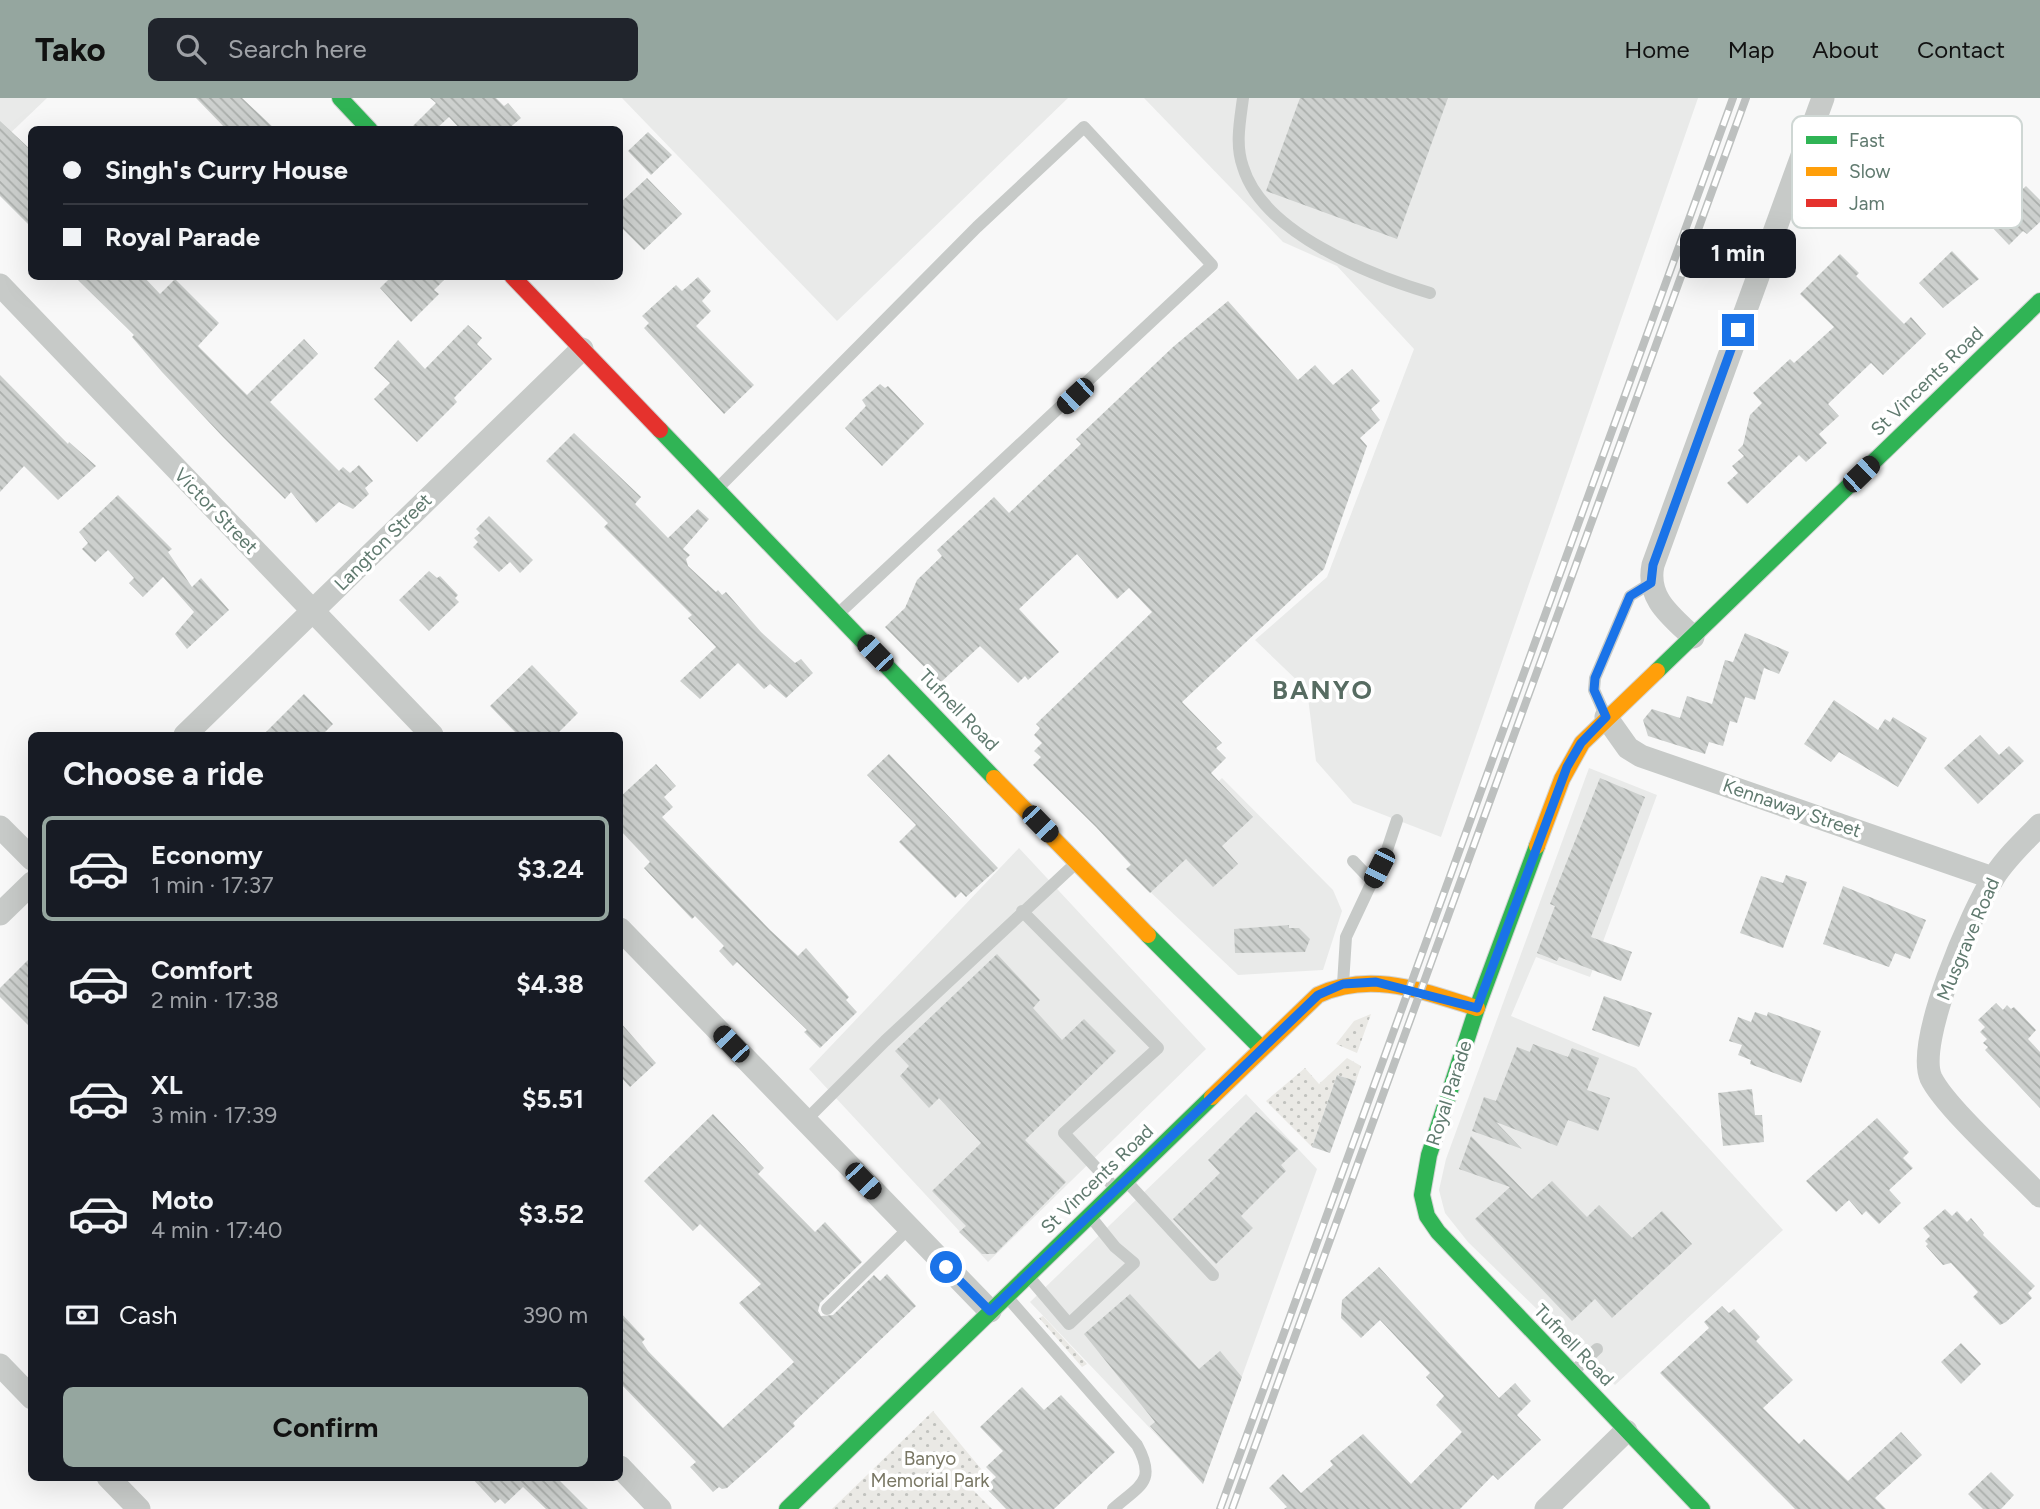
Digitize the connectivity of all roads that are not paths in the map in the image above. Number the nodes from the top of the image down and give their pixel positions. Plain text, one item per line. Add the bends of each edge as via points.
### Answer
1 (340, 98) edge
2 (1243, 98) edge
3 (1823, 98) edge
4 (1816, 116) edge
5 (366, 126) edge
6 (1792, 183) edge
7 (516, 280) edge
8 (0, 285) edge
9 (1430, 293) dead end
10 (2040, 301) edge
11 (582, 349) junction
12 (717, 489) junction
13 (1651, 583) junction
14 (313, 611) junction
15 (838, 614) junction
16 (1693, 637) junction
17 (1606, 717) junction
18 (188, 732) edge
19 (429, 732) edge
20 (1397, 820) dead end
21 (2040, 825) edge
22 (0, 827) edge
23 (28, 855) edge
24 (1353, 861) dead end
25 (1076, 863) junction
26 (1993, 878) junction
27 (1372, 881) junction
28 (28, 887) edge
29 (1022, 911) junction
30 (0, 914) edge
31 (623, 932) edge
32 (1343, 984) junction
33 (1477, 1008) junction
34 (1261, 1048) junction
35 (805, 1121) junction
36 (1121, 1185) junction
37 (2040, 1196) edge
38 (1423, 1204) joint
39 (1090, 1216) junction
40 (909, 1228) junction
41 (1028, 1275) junction
42 (1213, 1275) dead end
43 (998, 1304) junction
44 (827, 1309) dead end
45 (1597, 1349) dead end
46 (0, 1365) edge
47 (1572, 1373) junction
48 (28, 1394) edge
49 (1626, 1431) junction
50 (623, 1471) edge
51 (112, 1481) edge
52 (139, 1509) edge
53 (660, 1509) edge
54 (787, 1509) edge
55 (1113, 1509) edge
56 (1546, 1509) edge
57 (1702, 1509) edge

1 - 5 main road
2 - 9 lane via 1239,155 1260,199 1337,256
3 - 4 street
6 - 13 street via 1653,565
7 - 11 main road, Tufnell Road
8 - 14 street, Victor Street
10 - 16 main road, St Vincents Road
11 - 12 main road, Tufnell Road
11 - 14 street, Langton Street
12 - 15 main road, Tufnell Road
12 - 15 lane via 977,227 1084,127 1212,265
13 - 16 street via 1658,602
13 - 17 lane via 1630,596 1595,678 1594,690
14 - 18 street, Langton Street
14 - 19 street, Victor Street
15 - 25 main road, Tufnell Road
16 - 17 main road, Royal Parade
17 - 26 street, Kennaway Street via 1628,748 1641,756
17 - 33 main road, Royal Parade via 1581,743 1567,767
20 - 27 lane
21 - 26 street, Musgrave Road
22 - 23 street
24 - 27 lane
25 - 29 lane
25 - 34 main road, Tufnell Road
26 - 37 street, Musgrave Road via 1933,1023 1928,1068 1938,1090
27 - 32 lane via 1346,937
28 - 30 street
29 - 35 lane
29 - 36 lane via 1158,1048 1064,1133
31 - 35 street
32 - 33 main road, St Vincents Road via 1376,982
32 - 34 main road, St Vincents Road via 1318,995
33 - 38 main road, Royal Parade via 1429,1155
34 - 36 main road, St Vincents Road
35 - 40 street
36 - 39 main road, St Vincents Road
36 - 42 lane
38 - 47 main road, Tufnell Road via 1454,1251
39 - 41 main road, St Vincents Road
39 - 41 lane via 1134,1263 1069,1324
40 - 43 street
40 - 44 lane
41 - 43 main road, St Vincents Road
43 - 54 main road, St Vincents Road
43 - 55 lane via 1137,1445 1147,1464 1144,1480
45 - 47 lane
46 - 48 street
47 - 49 main road, Tufnell Road
49 - 56 street
49 - 57 main road, Tufnell Road
50 - 53 street
51 - 52 street

